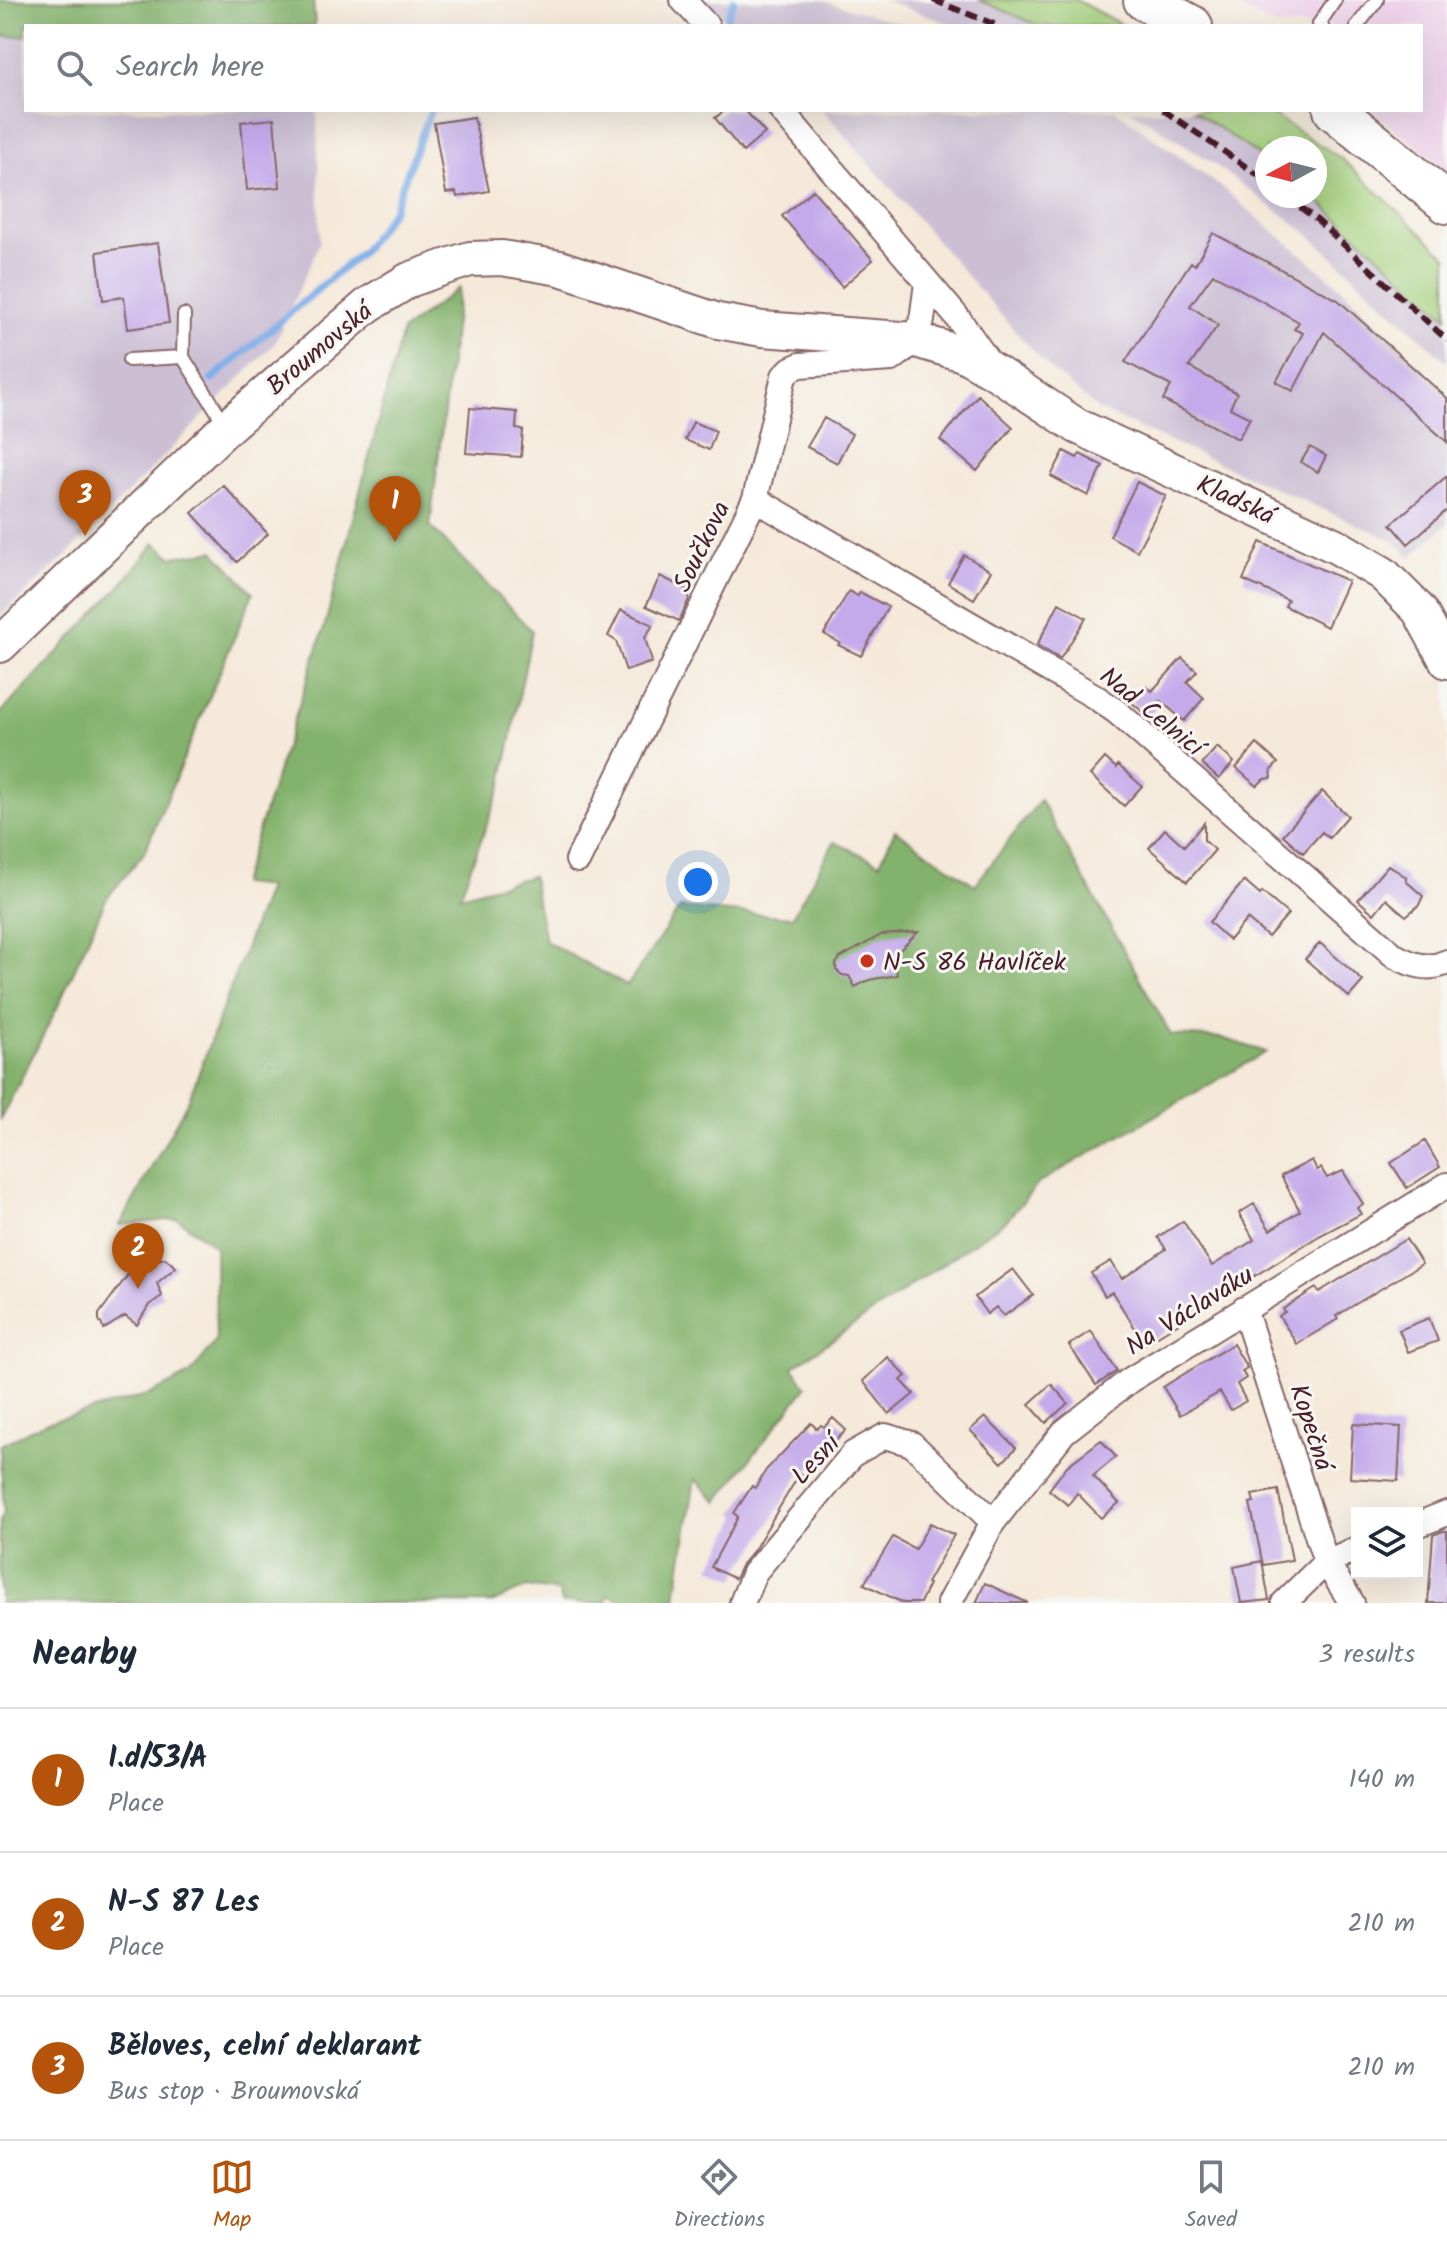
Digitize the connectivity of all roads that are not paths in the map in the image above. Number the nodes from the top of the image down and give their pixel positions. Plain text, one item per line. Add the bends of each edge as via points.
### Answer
1 (683, 0) edge
2 (1144, 0) edge
3 (1335, 0) edge
4 (1377, 0) edge
5 (705, 24) edge
6 (1188, 24) edge
7 (1321, 24) edge
8 (1359, 24) edge
9 (783, 112) edge
10 (1337, 112) edge
11 (1447, 203) edge
12 (927, 283) junction
13 (184, 315) dead end
14 (718, 321) joint
15 (916, 340) junction
16 (183, 357) junction
17 (129, 360) dead end
18 (995, 372) junction
19 (227, 427) junction
20 (755, 499) junction
21 (0, 645) edge
22 (1446, 654) edge
23 (578, 860) dead end
24 (1447, 962) edge
25 (1447, 1185) edge
26 (1244, 1309) junction
27 (1447, 1513) edge
28 (993, 1522) junction
29 (1423, 1523) edge
30 (1351, 1552) edge
31 (1326, 1562) junction
32 (742, 1603) edge
33 (949, 1603) edge
34 (1284, 1603) edge
35 (1352, 1603) edge

1 - 5 street
2 - 6 main road
3 - 7 lane
4 - 8 lane
9 - 12 street, Kladská
10 - 11 main road via 1379,138
12 - 15 street
12 - 18 street, Kladská
13 - 16 lane
14 - 15 main road, Kladská
14 - 19 main road, Broumovská via 560,268 502,258 470,259 409,280 368,305
15 - 18 main road, Kladská via 963,354
15 - 20 street, Součkova via 892,359 791,369 784,376
16 - 17 lane
16 - 19 lane
18 - 22 main road, Kladská via 1077,426 1336,546 1383,574 1419,610
19 - 21 main road, Broumovská
20 - 23 street, Součkova
20 - 24 street, Nad Celnicí via 1094,696 1395,956 1423,967
25 - 26 street, Na Václaváku
26 - 28 street, Na Václaváku via 1130,1380 1064,1432
26 - 31 street, Kopečná
27 - 29 street
28 - 32 street, Lesní via 912,1444 885,1436 853,1454 754,1573
28 - 33 street, Na Václaváku
30 - 31 street
31 - 34 street
31 - 35 street, Kopečná

